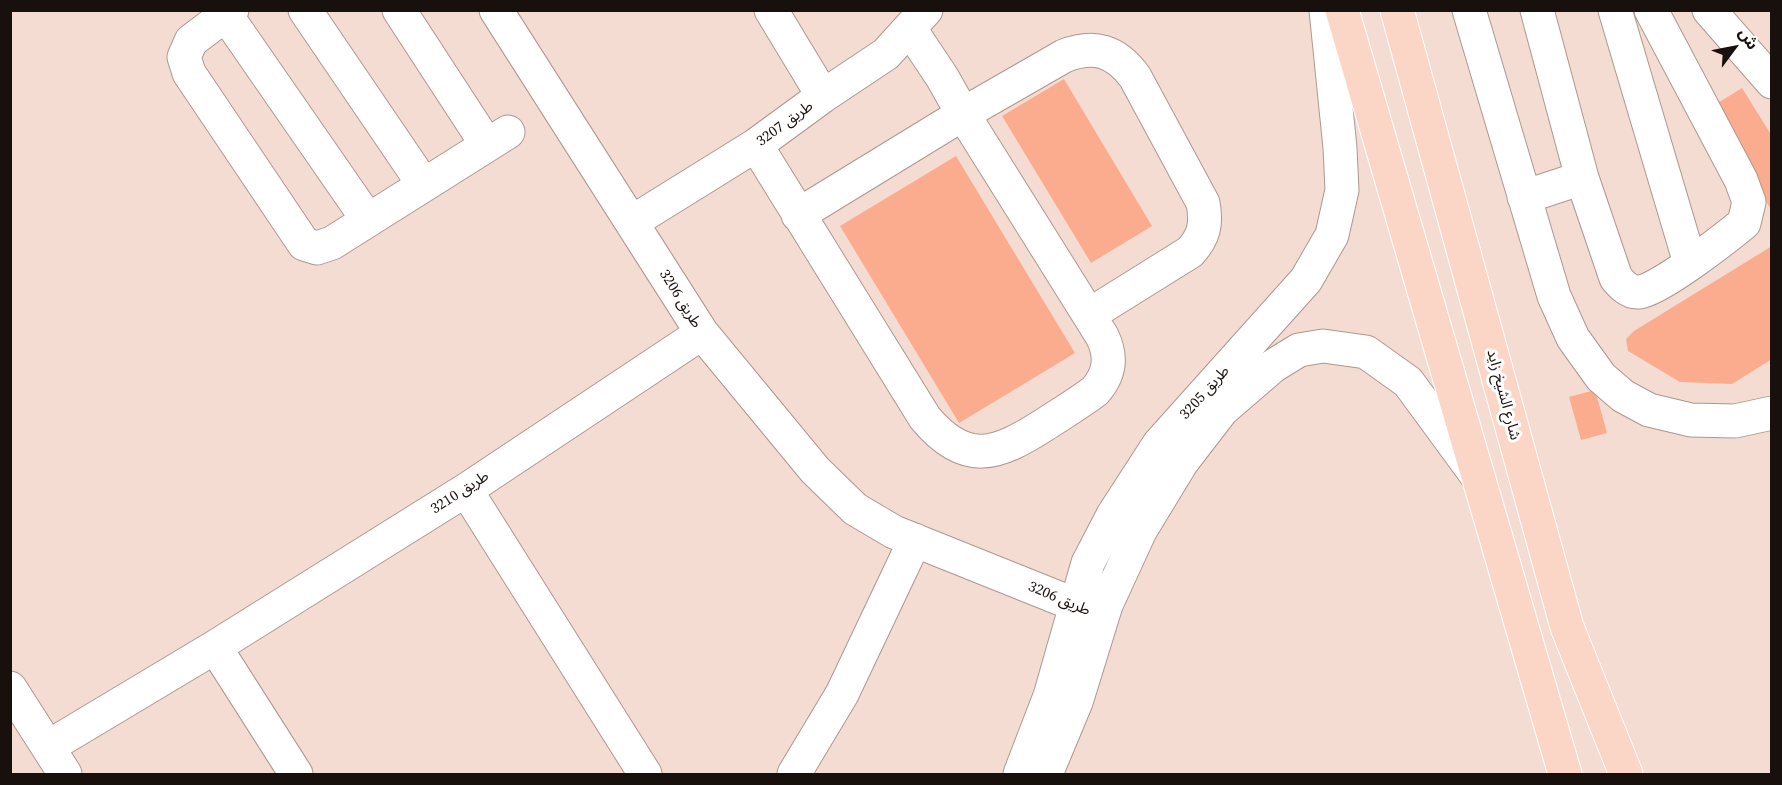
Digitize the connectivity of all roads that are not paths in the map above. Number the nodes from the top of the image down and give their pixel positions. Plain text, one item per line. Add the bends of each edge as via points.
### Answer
1 (305, 10) edge
2 (399, 10) edge
3 (496, 10) edge
4 (771, 10) edge
5 (1326, 10) edge
6 (1342, 10) edge
7 (1398, 10) edge
8 (1469, 10) edge
9 (1537, 10) edge
10 (1615, 10) edge
11 (1651, 10) edge
12 (1709, 10) edge
13 (229, 13) edge
14 (918, 20) edge
15 (1772, 82) edge
16 (823, 96) junction
17 (963, 114) junction
18 (756, 145) junction
19 (1582, 178) junction
20 (424, 185) junction
21 (1524, 197) junction
22 (798, 215) junction
23 (368, 220) junction
24 (632, 222) junction
25 (1690, 263) junction
26 (1089, 315) junction
27 (702, 333) junction
28 (1772, 413) edge
29 (1478, 476) junction
30 (466, 490) junction
31 (915, 540) junction
32 (1089, 612) junction
33 (215, 647) junction
34 (10, 688) edge
35 (48, 747) junction
36 (65, 774) edge
37 (296, 774) edge
38 (645, 774) edge
39 (794, 774) edge
40 (1020, 774) edge
41 (1046, 774) edge
42 (1565, 774) edge
43 (1626, 774) edge

1 - 20 street
2 - 20 street via 498,138
3 - 24 street, طريق 3206
4 - 16 street
5 - 32 street, طريق 3205 via 1341,148 1342,190 1332,235 1306,280 1159,444 1113,515 1088,563
6 - 29 main road
7 - 43 main road, شارع الشيخ زايد via 1567,627
8 - 21 street
9 - 19 street
10 - 25 street
11 - 25 street via 1749,202 1744,223
12 - 15 street
13 - 23 street
13 - 23 street via 191,41 184,57 189,73 304,244 317,248 332,243
14 - 16 street, طريق 3207 via 886,54
14 - 17 street
16 - 18 street, طريق 3207
17 - 22 street
17 - 26 street
17 - 26 street via 1077,51 1104,52 1117,57 1135,77 1203,203 1204,230 1190,252
18 - 22 street
18 - 24 street, طريق 3207
19 - 21 street
19 - 25 street via 1616,278 1627,290 1638,293 1650,289
20 - 23 street
21 - 28 street via 1554,296 1573,338 1601,377 1623,396 1649,410 1691,420 1735,421
22 - 26 street via 925,418 938,434 956,445 976,451 996,450 1015,443 1095,391 1103,382 1109,359 1107,347
24 - 27 street, طريق 3206
27 - 30 street, طريق 3210
27 - 31 street, طريق 3206 via 815,471 855,509
29 - 32 street, طريق 3205 via 1408,382 1366,352 1323,346 1299,350 1273,366 1222,410 1182,462 1140,531 1106,605
29 - 42 main road
30 - 33 street, طريق 3210
30 - 38 street
31 - 32 street, طريق 3206
31 - 39 street via 843,694
32 - 40 street, طريق 3205
32 - 41 street, طريق 3205 via 1076,702
33 - 35 street, طريق 3210
33 - 37 street
34 - 35 street
35 - 36 street

